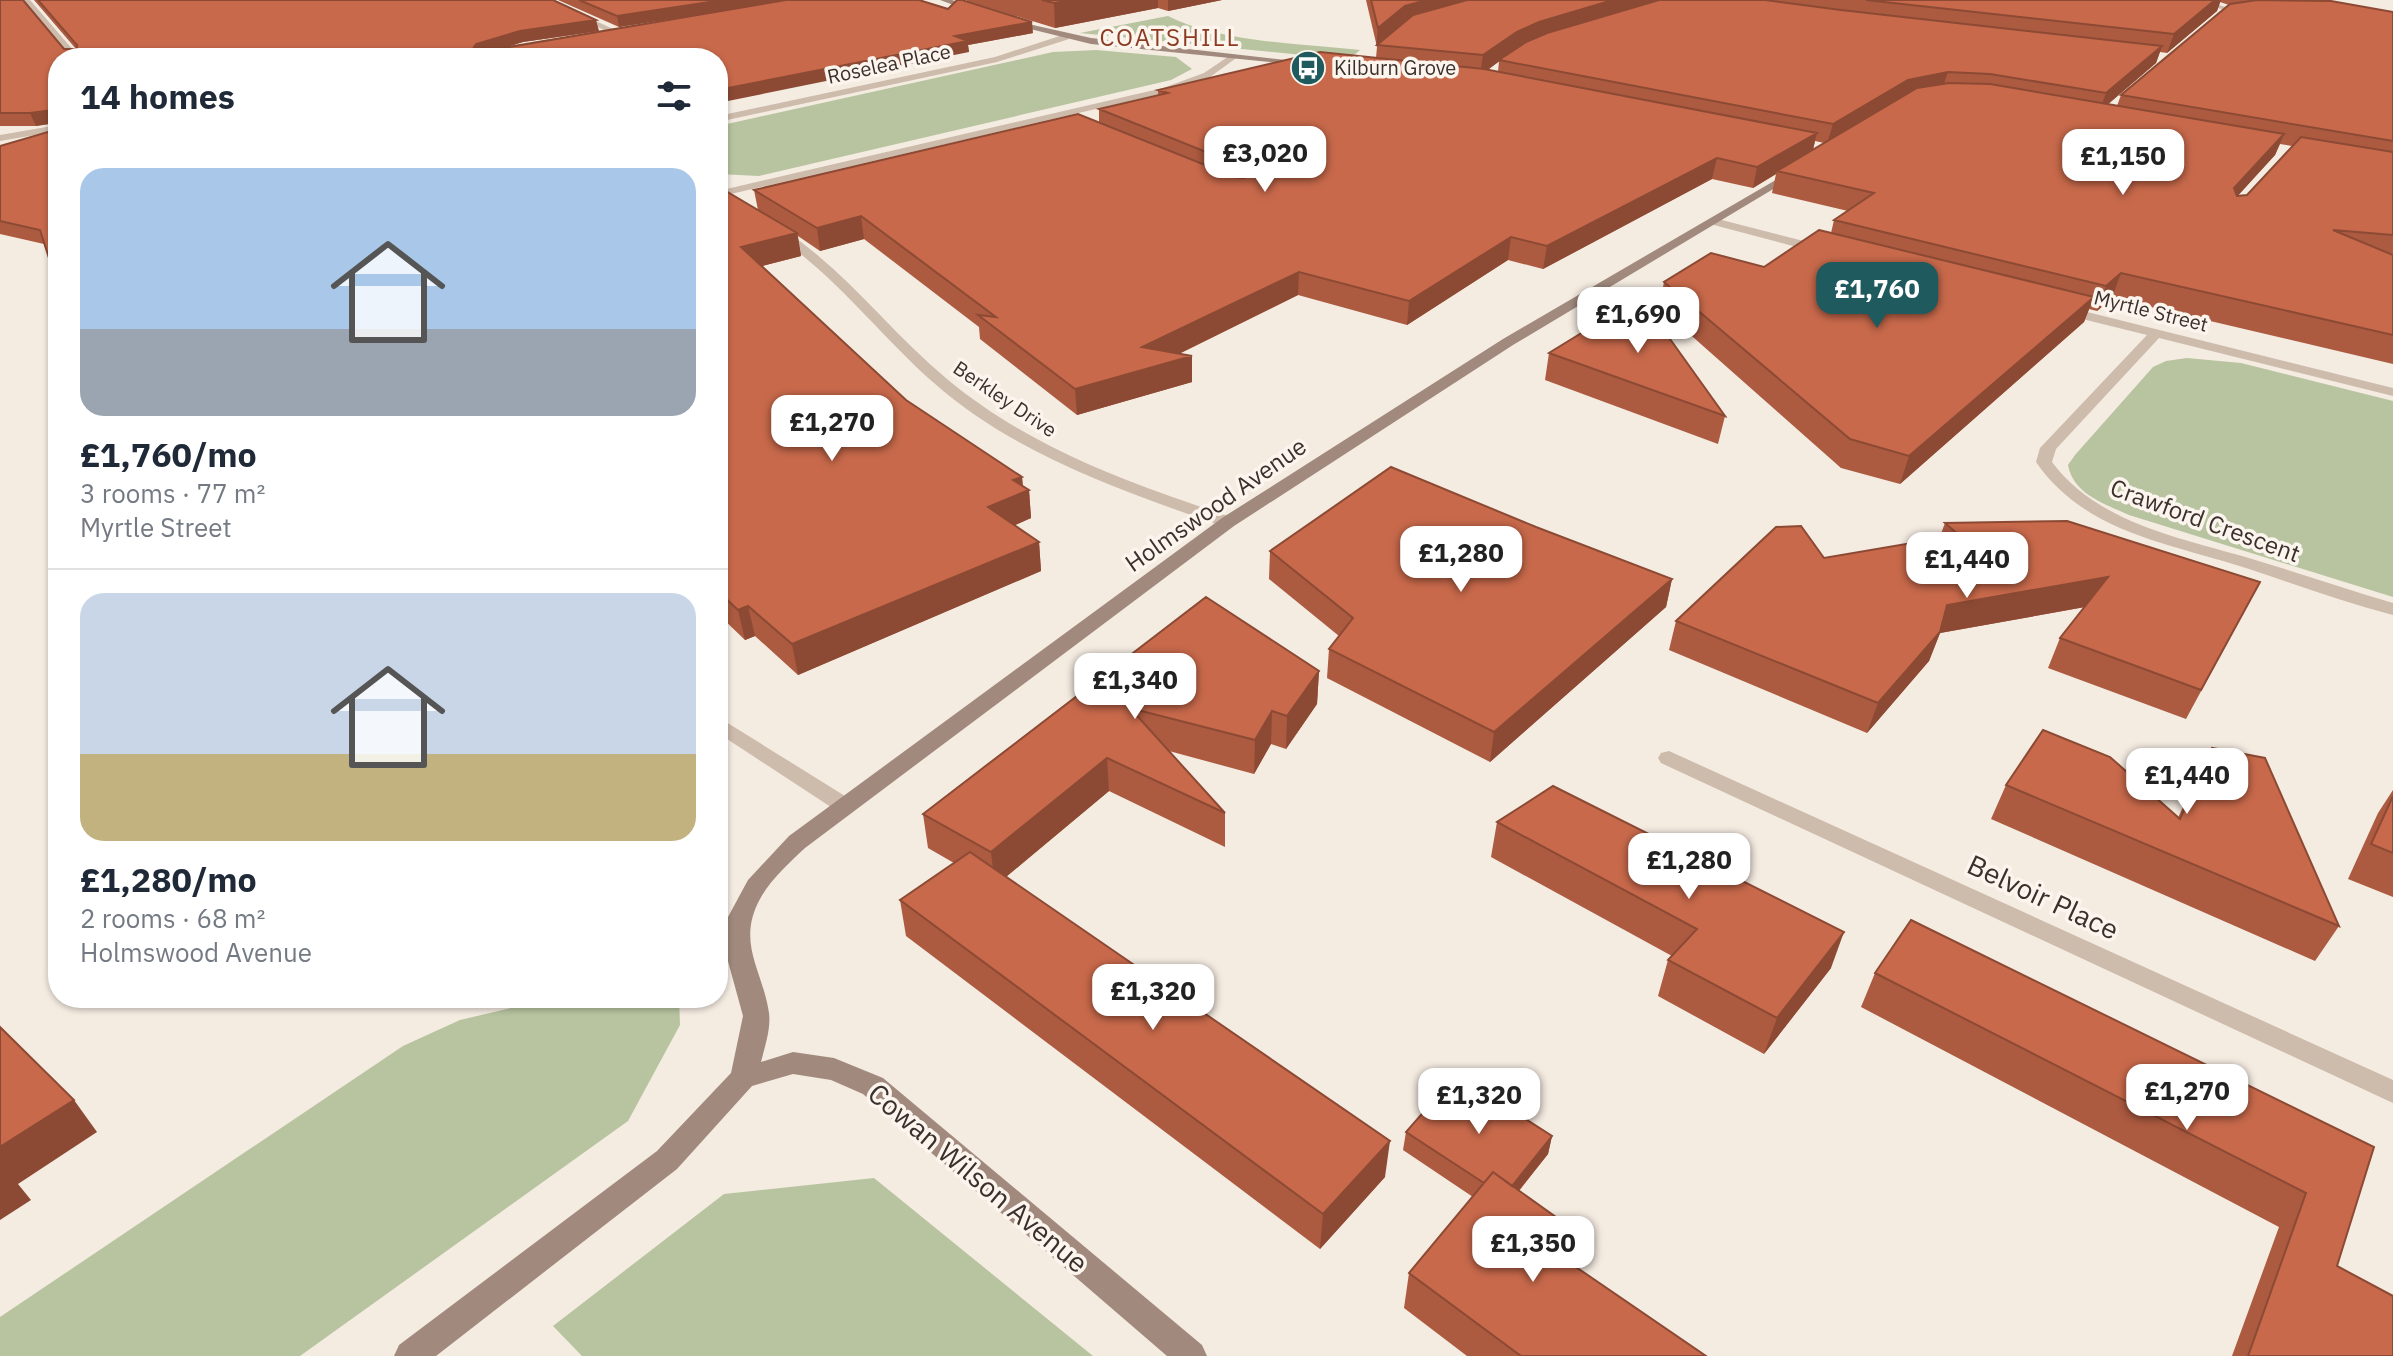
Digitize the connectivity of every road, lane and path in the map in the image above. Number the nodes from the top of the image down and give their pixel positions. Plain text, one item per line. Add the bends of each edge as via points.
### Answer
1 (26, 0) edge
2 (544, 0) edge
3 (944, 0) edge
4 (2193, 0) edge
5 (2255, 11) edge
6 (2239, 12) junction
7 (988, 14) edge
8 (2215, 18) edge
9 (1003, 19) edge
10 (633, 32) edge
11 (620, 34) junction
12 (606, 36) edge
13 (1066, 37) junction
14 (67, 48) edge
15 (1235, 56) junction
16 (1315, 63) edge
17 (1054, 116) junction
18 (728, 117) edge
19 (1068, 122) edge
20 (48, 130) edge
21 (0, 138) edge
22 (1805, 167) edge
23 (728, 198) edge
24 (1714, 222) junction
25 (768, 226) edge
26 (1834, 253) edge
27 (2049, 306) edge
28 (2156, 333) junction
29 (2393, 392) edge
30 (1228, 522) junction
31 (2393, 609) edge
32 (728, 730) edge
33 (1669, 758) dead end
34 (845, 806) junction
35 (743, 1078) junction
36 (2393, 1092) edge
37 (410, 1356) edge
38 (1191, 1356) edge

1 - 14 street
2 - 11 street
3 - 7 street
4 - 6 street
5 - 6 street
6 - 8 street
9 - 13 street
10 - 11 street
11 - 12 street
13 - 15 street
13 - 18 street, Roselea Place via 997,59
15 - 16 street
15 - 17 street via 1189,83
17 - 19 street
17 - 23 street
20 - 21 street
22 - 24 street, Holmswood Avenue
24 - 26 street
24 - 30 street, Holmswood Avenue via 1508,342
25 - 30 street, Berkley Drive via 832,268 940,381 1008,430 1082,468
27 - 28 street, Myrtle Street
28 - 29 street, Myrtle Street
28 - 31 street, Crawford Crescent via 2048,448 2044,462 2051,476 2126,523
30 - 34 street, Holmswood Avenue
32 - 34 street
33 - 36 street, Belvoir Place
34 - 35 street, Holmswood Avenue via 765,873 741,912 738,954 754,1000 756,1024
35 - 37 street via 667,1160
35 - 38 street, Cowan Wilson Avenue via 793,1063 834,1069 873,1086

